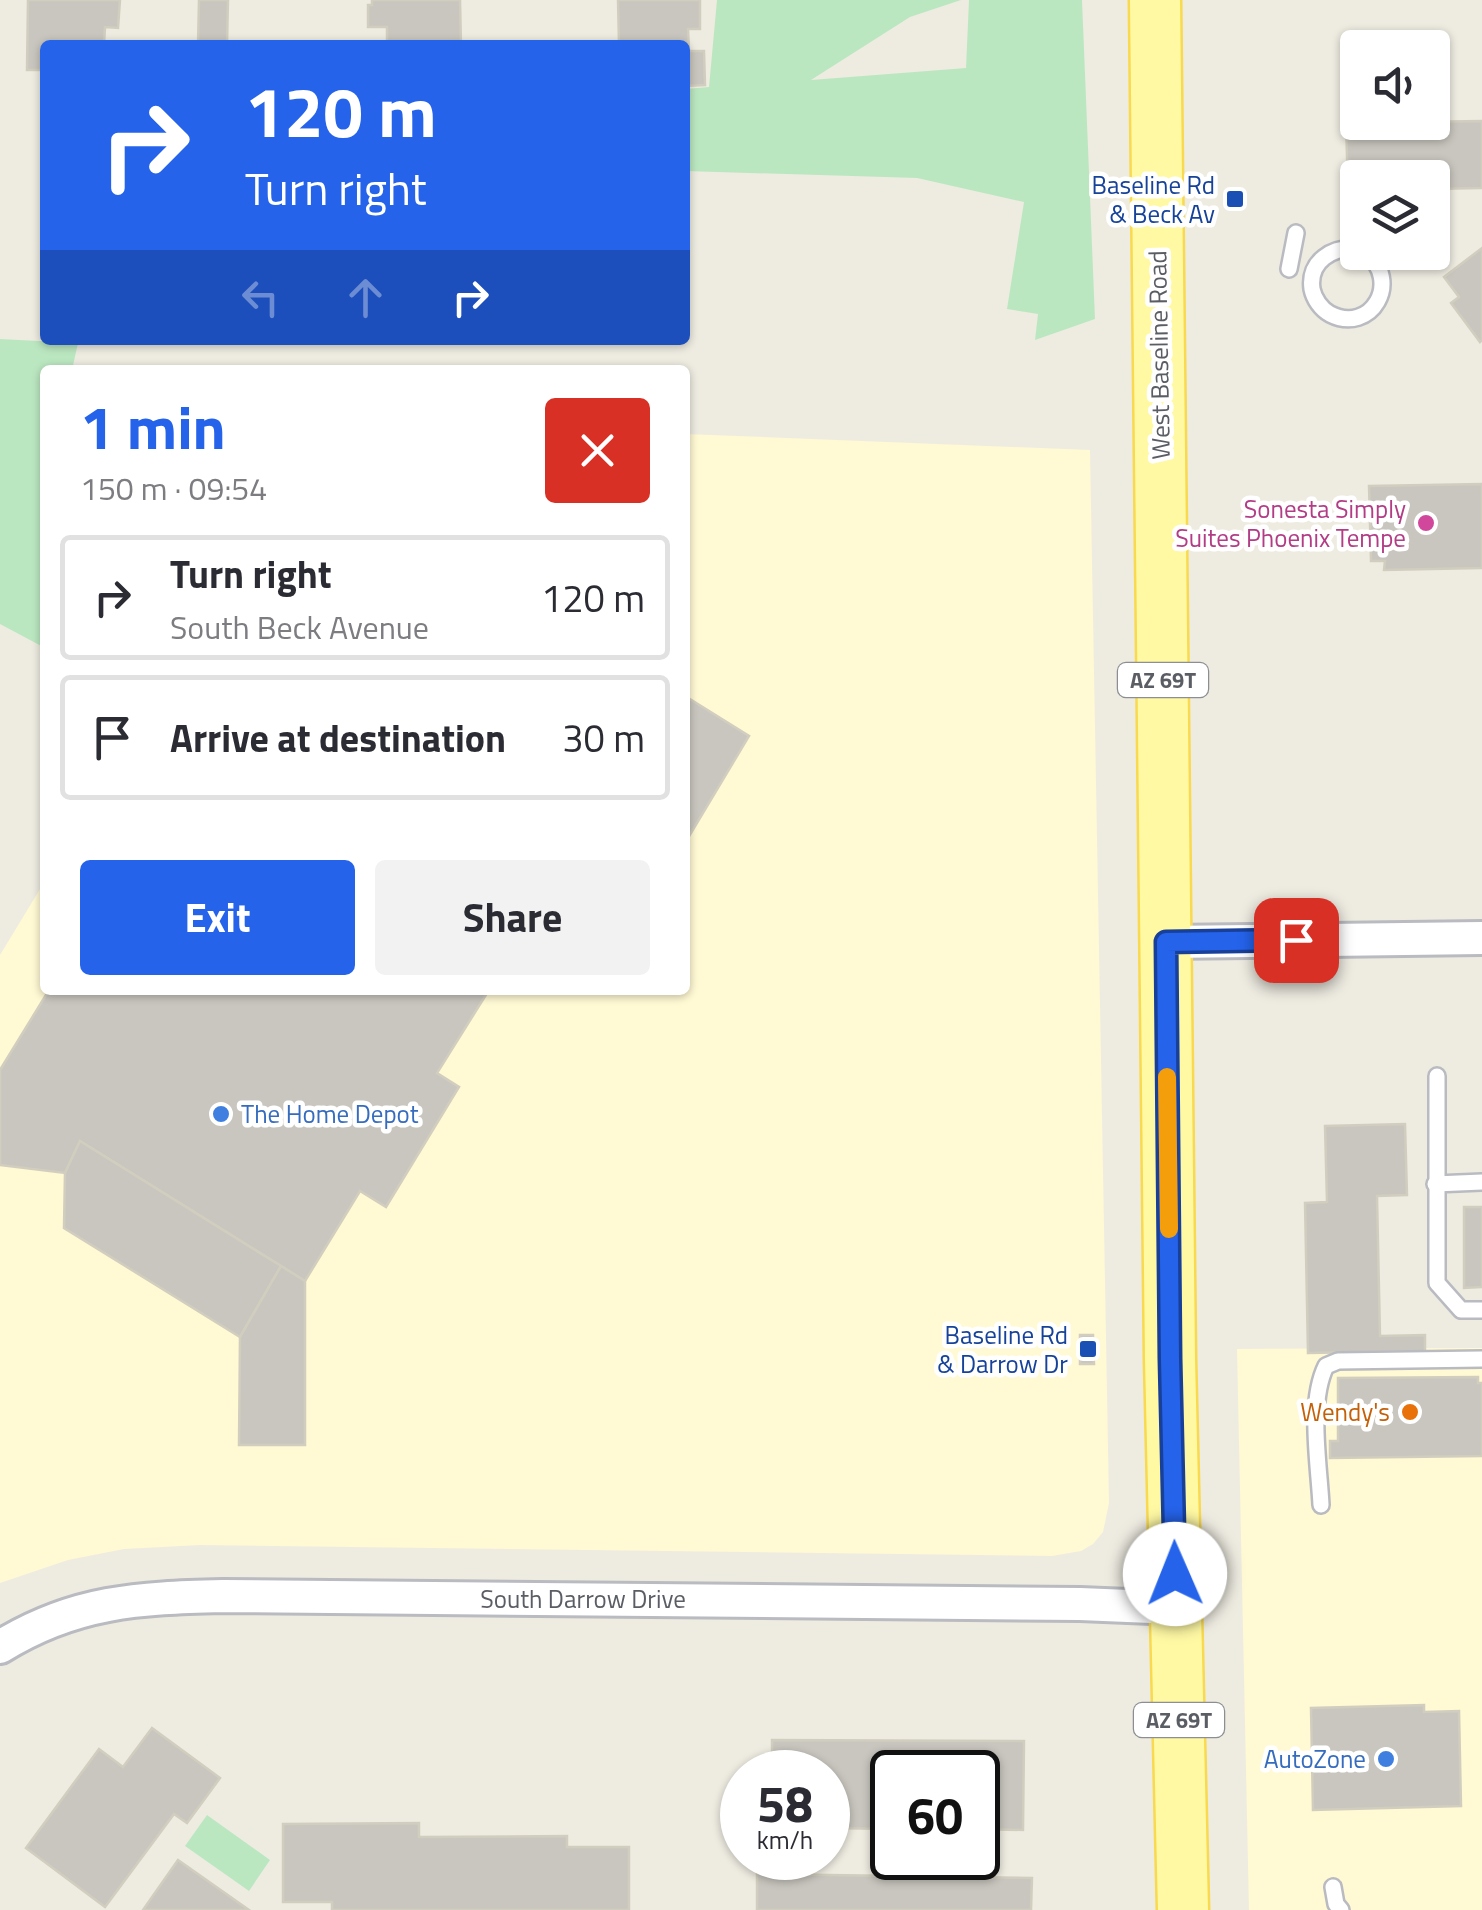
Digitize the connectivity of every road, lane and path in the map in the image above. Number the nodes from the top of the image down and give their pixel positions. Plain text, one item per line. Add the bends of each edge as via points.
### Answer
1 (1155, 0) edge
2 (1296, 233) dead end
3 (1340, 249) edge
4 (1316, 266) junction
5 (1379, 270) edge
6 (1482, 938) edge
7 (1166, 942) junction
8 (1437, 1076) dead end
9 (1482, 1182) edge
10 (1435, 1184) junction
11 (1482, 1310) edge
12 (1482, 1359) edge
13 (1321, 1505) dead end
14 (1176, 1608) junction
15 (0, 1647) edge
16 (1333, 1888) dead end
17 (1183, 1910) edge
18 (1341, 1910) edge

1 - 7 main road, West Baseline Road / AZ 69T
2 - 4 lane via 1291,262
3 - 4 lane
4 - 5 lane via 1316,300 1332,316 1356,318 1375,306 1383,284
6 - 7 street
7 - 14 main road, West Baseline Road / AZ 69T
8 - 10 lane
9 - 10 lane
10 - 11 lane via 1437,1283 1461,1310
12 - 13 lane via 1326,1366 1316,1400
14 - 15 street, South Darrow Drive via 148,1598 88,1608 30,1628
14 - 17 main road, West Baseline Road / AZ 69T
16 - 18 lane

